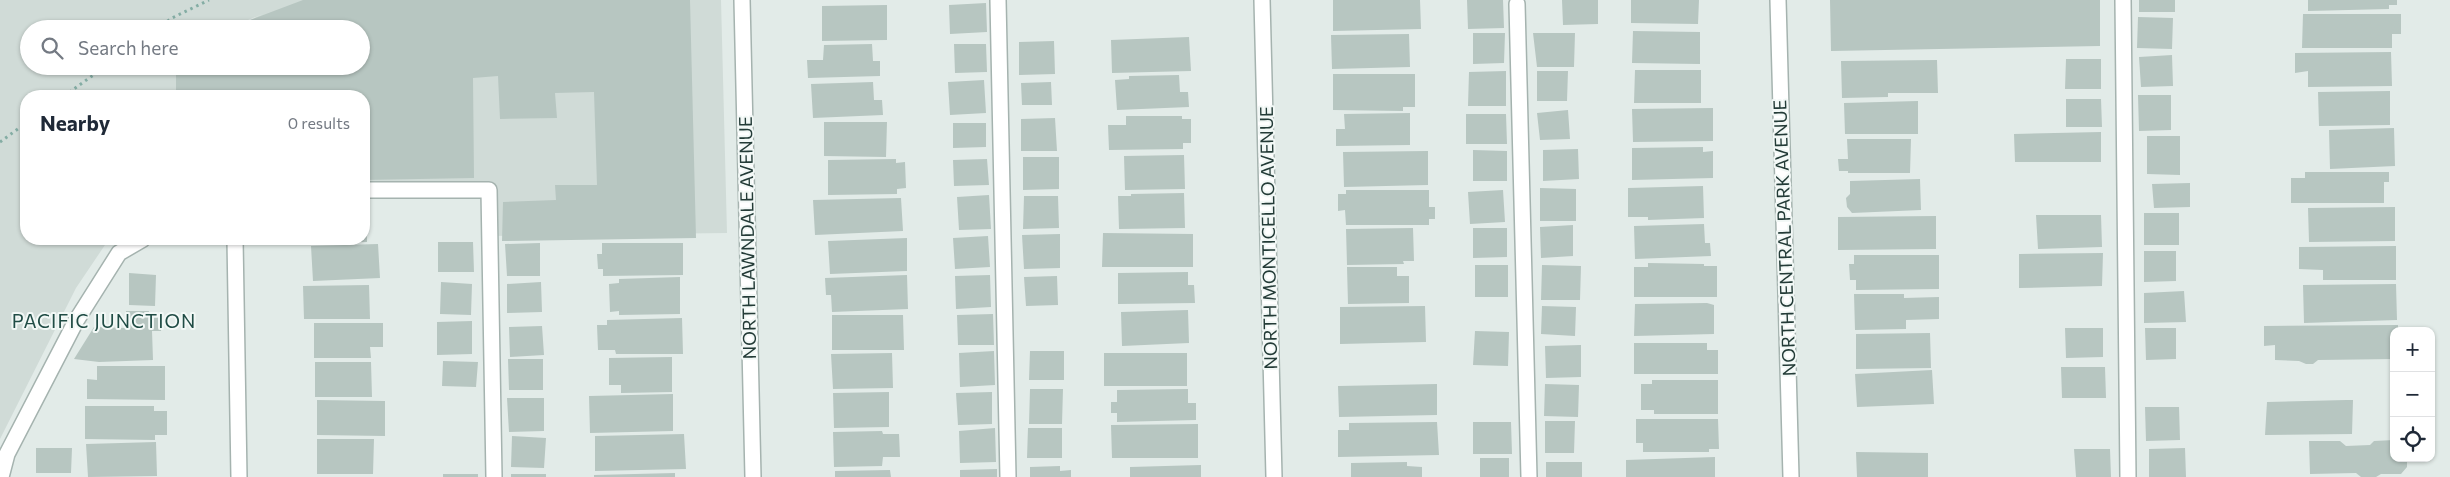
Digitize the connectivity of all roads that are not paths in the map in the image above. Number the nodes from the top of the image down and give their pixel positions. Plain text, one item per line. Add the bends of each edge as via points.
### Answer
1 (742, 0) edge
2 (998, 0) edge
3 (1262, 0) edge
4 (1778, 0) edge
5 (2123, 0) edge
6 (1517, 4) dead end
7 (370, 190) edge
8 (133, 245) edge
9 (235, 245) edge
10 (1, 477) edge
11 (239, 477) edge
12 (494, 477) edge
13 (753, 477) edge
14 (1008, 477) edge
15 (1274, 477) edge
16 (1529, 477) edge
17 (1790, 477) edge
18 (2128, 477) edge

1 - 13 street, NORTH LAWNDALE AVENUE
2 - 14 street
3 - 15 street, NORTH MONTICELLO AVENUE
4 - 17 street, NORTH CENTRAL PARK AVENUE
5 - 18 street
6 - 16 street
7 - 12 street via 489,190
8 - 10 street via 119,253 76,321 7,454
9 - 11 street

